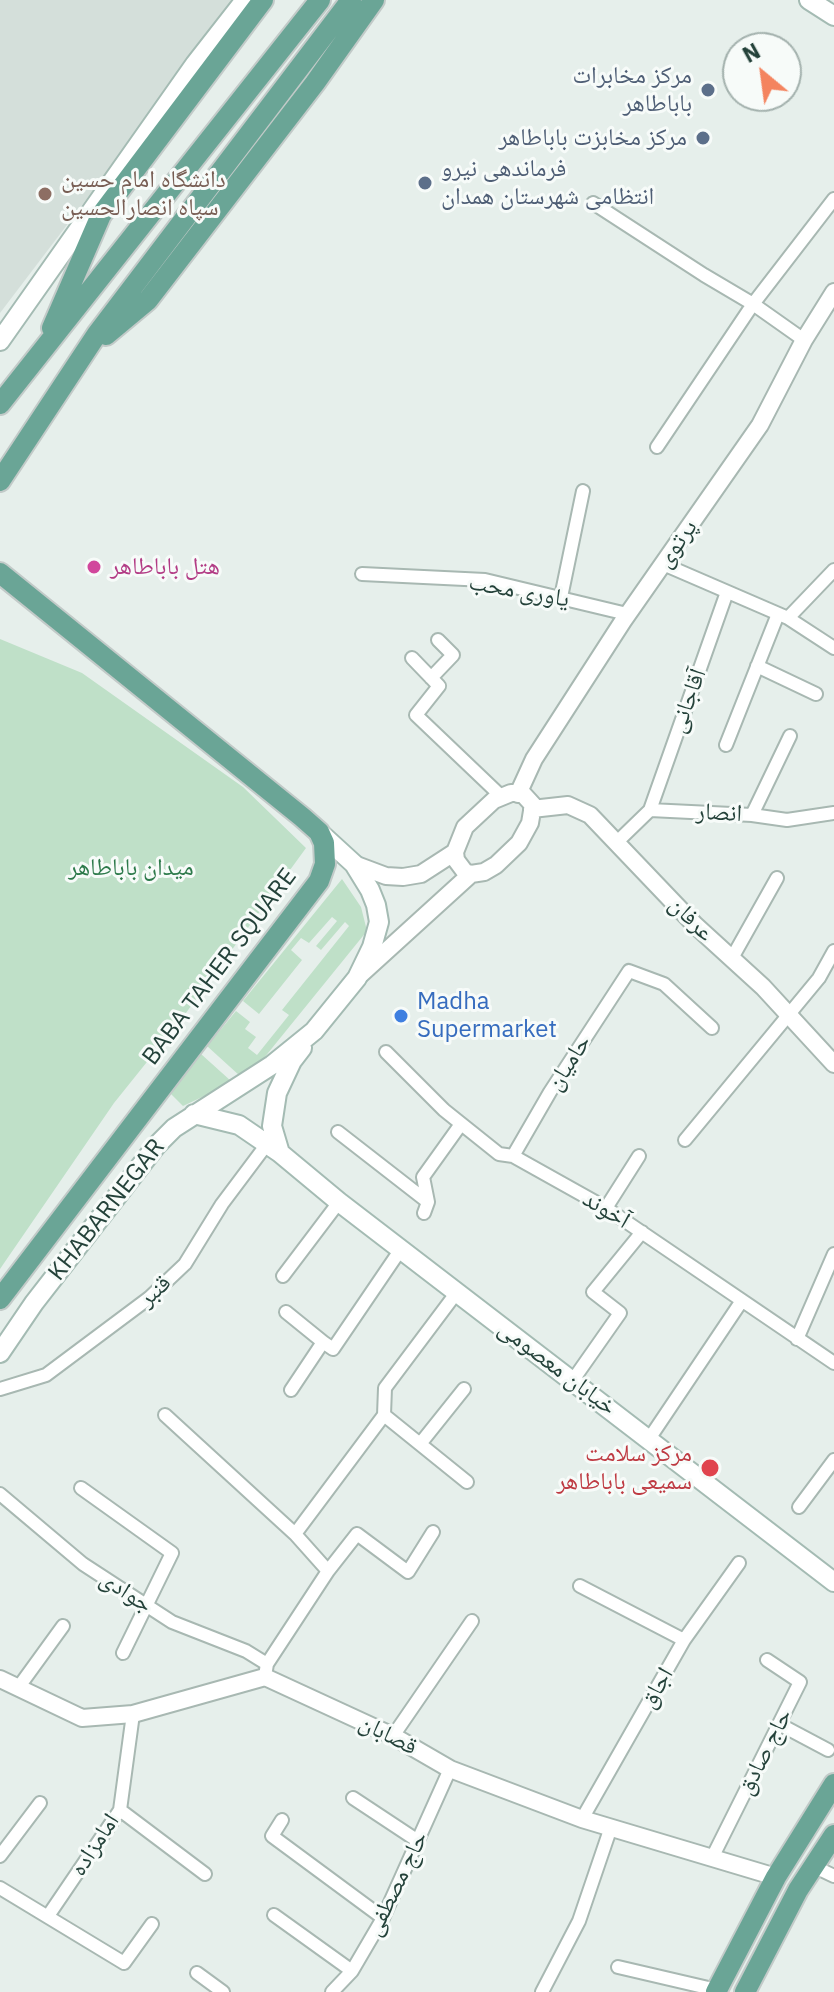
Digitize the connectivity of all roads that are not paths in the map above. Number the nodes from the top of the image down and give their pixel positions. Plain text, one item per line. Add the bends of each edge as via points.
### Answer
1 (245, 0) edge
2 (263, 0) edge
3 (320, 0) edge
4 (351, 0) edge
5 (374, 0) edge
6 (809, 0) edge
7 (834, 16) edge
8 (834, 199) edge
9 (593, 203) dead end
10 (834, 292) edge
11 (753, 304) junction
12 (804, 340) junction
13 (0, 341) edge
14 (41, 353) junction
15 (82, 355) junction
16 (0, 404) edge
17 (657, 447) dead end
18 (0, 481) edge
19 (583, 491) dead end
20 (663, 564) junction
21 (834, 570) edge
22 (0, 573) edge
23 (362, 574) dead end
24 (727, 592) junction
25 (561, 597) junction
26 (627, 614) junction
27 (783, 616) junction
28 (438, 640) dead end
29 (834, 648) edge
30 (412, 658) dead end
31 (757, 666) junction
32 (431, 678) junction
33 (816, 694) dead end
34 (790, 736) dead end
35 (726, 745) dead end
36 (510, 795) junction
37 (532, 809) junction
38 (650, 810) junction
39 (834, 813) edge
40 (752, 815) junction
41 (319, 832) junction
42 (617, 842) junction
43 (455, 852) junction
44 (354, 864) junction
45 (471, 874) junction
46 (777, 878) dead end
47 (834, 951) edge
48 (732, 958) junction
49 (357, 978) junction
50 (787, 1015) junction
51 (712, 1028) dead end
52 (314, 1031) junction
53 (386, 1052) dead end
54 (834, 1064) edge
55 (194, 1114) junction
56 (461, 1124) junction
57 (338, 1132) dead end
58 (685, 1140) dead end
59 (273, 1148) junction
60 (513, 1156) junction
61 (639, 1156) dead end
62 (339, 1202) junction
63 (606, 1208) junction
64 (642, 1232) junction
65 (401, 1249) junction
66 (834, 1254) edge
67 (283, 1276) dead end
68 (457, 1292) junction
69 (0, 1299) edge
70 (741, 1302) junction
71 (286, 1312) dead end
72 (22, 1320) junction
73 (0, 1328) edge
74 (797, 1339) junction
75 (323, 1342) junction
76 (0, 1353) edge
77 (834, 1363) edge
78 (573, 1380) junction
79 (0, 1389) edge
80 (464, 1389) dead end
81 (291, 1390) dead end
82 (165, 1415) dead end
83 (384, 1415) junction
84 (649, 1439) junction
85 (420, 1444) junction
86 (834, 1460) edge
87 (467, 1482) dead end
88 (81, 1488) dead end
89 (0, 1494) edge
90 (799, 1507) dead end
91 (433, 1532) dead end
92 (295, 1534) junction
93 (739, 1563) dead end
94 (328, 1571) junction
95 (834, 1582) edge
96 (580, 1586) dead end
97 (147, 1606) junction
98 (472, 1621) dead end
99 (63, 1626) dead end
100 (684, 1640) junction
101 (123, 1653) dead end
102 (767, 1660) dead end
103 (266, 1671) junction
104 (0, 1679) edge
105 (18, 1688) junction
106 (133, 1714) junction
107 (779, 1724) junction
108 (393, 1736) junction
109 (828, 1750) dead end
110 (450, 1769) junction
111 (834, 1784) edge
112 (353, 1798) dead end
113 (40, 1803) dead end
114 (120, 1810) junction
115 (582, 1819) junction
116 (282, 1820) dead end
117 (611, 1827) junction
118 (834, 1835) edge
119 (418, 1841) junction
120 (0, 1856) edge
121 (712, 1858) junction
122 (813, 1866) junction
123 (205, 1874) dead end
124 (834, 1876) edge
125 (776, 1877) junction
126 (0, 1888) edge
127 (274, 1915) dead end
128 (48, 1916) junction
129 (383, 1918) junction
130 (152, 1924) dead end
131 (618, 1967) dead end
132 (352, 1971) junction
133 (635, 1971) junction
134 (197, 1973) dead end
135 (631, 1986) dead end
136 (718, 1988) edge
137 (223, 1992) edge
138 (332, 1992) edge
139 (542, 1992) edge
140 (744, 1992) edge

1 - 13 main road
2 - 14 main road via 101,215
3 - 14 main road
4 - 15 main road
5 - 15 main road via 148,300
6 - 7 main road
8 - 11 street
9 - 11 street
10 - 12 street, پرتوی
11 - 12 street
11 - 17 street
12 - 20 street, پرتوی via 760,425
14 - 16 main road
15 - 18 main road
19 - 25 street
20 - 24 street
20 - 26 street, پرتوی
21 - 27 street
22 - 41 main road
23 - 25 street, یاوری محب via 485,580
24 - 27 street
24 - 38 street, آقاجانی
25 - 26 street, یاوری محب
26 - 36 street, پرتوی
27 - 29 street
27 - 31 street
28 - 32 street via 453,655
30 - 32 street
31 - 33 street
31 - 35 street
32 - 36 street via 439,686 416,715
34 - 40 street
36 - 37 street via 528,797
36 - 43 street, پرتوی via 477,813
37 - 42 street, عرفان via 568,805 590,815
37 - 45 street via 519,843 496,865
38 - 40 street, انصار
38 - 42 street
39 - 40 street, انصار via 787,820
41 - 44 main road
41 - 69 main road, BABA TAHER SQUARE via 325,864 319,881
42 - 48 street, عرفان
43 - 44 street via 421,874 403,877
43 - 45 street via 460,867
44 - 49 main road via 370,890 379,922
45 - 49 street
46 - 48 street
47 - 50 street
48 - 50 street, عرفان
49 - 52 main road
50 - 54 street, عرفان
50 - 58 street
51 - 60 street, حامیان via 664,984 629,971
52 - 55 main road, KHABARNEGAR via 272,1065
52 - 59 main road via 277,1093
53 - 56 street, آخوند
55 - 59 main road via 239,1125
55 - 72 main road, KHABARNEGAR via 156,1146
56 - 57 street via 423,1177 426,1208
56 - 60 street, آخوند via 499,1154
59 - 62 main road, خیابان معصومی
59 - 79 street, قنبر via 222,1204 185,1264 149,1298 46,1375
60 - 63 street, آخوند
61 - 63 street
62 - 65 main road, خیابان معصومی
62 - 67 street
63 - 64 street, آخوند
64 - 70 street, آخوند
64 - 78 street via 593,1292 620,1313
65 - 68 main road, خیابان معصومی
65 - 75 street via 333,1349
66 - 74 street
68 - 78 main road, خیابان معصومی
68 - 83 street via 385,1388
70 - 74 street, آخوند
70 - 84 street
71 - 75 street
72 - 73 main road
72 - 76 main road, KHABARNEGAR
74 - 77 street, آخوند
75 - 81 street
78 - 84 main road, خیابان معصومی
80 - 85 street
82 - 92 street
83 - 85 street
83 - 92 street
84 - 95 main road, خیابان معصومی
85 - 87 street
86 - 90 street
88 - 97 street via 172,1553
89 - 97 street, جوادی via 83,1564
91 - 94 street via 408,1572 357,1534
92 - 94 street
93 - 100 street, اجاق
94 - 103 street
96 - 100 street
97 - 101 street
97 - 103 street, جوادی via 172,1622 246,1651
98 - 108 street
99 - 105 street
100 - 115 street, اجاق
102 - 107 street, حاج صادق via 800,1682
103 - 106 street
103 - 108 street, قصابان
104 - 105 street
105 - 106 street via 82,1718
106 - 114 street, امامزاده
107 - 109 street
107 - 121 street, حاج صادق
108 - 110 street, قصابان
110 - 115 street, قصابان
110 - 119 street, حاج مصطفی
111 - 125 main road
112 - 119 street
113 - 120 street
114 - 123 street
114 - 128 street, امامزاده
115 - 117 street, قصابان
116 - 129 street via 272,1836
117 - 121 street, قصابان
117 - 139 street via 579,1921
118 - 122 main road
119 - 129 street, حاج مصطفی
121 - 125 street, قصابان
122 - 124 street
122 - 140 main road
125 - 136 main road
126 - 128 street
127 - 132 street
128 - 130 street via 124,1963
129 - 132 street, حاج مصطفی
131 - 133 street
132 - 138 street, حاج مصطفی
133 - 135 street
133 - 136 street
134 - 137 street
136 - 140 main road

